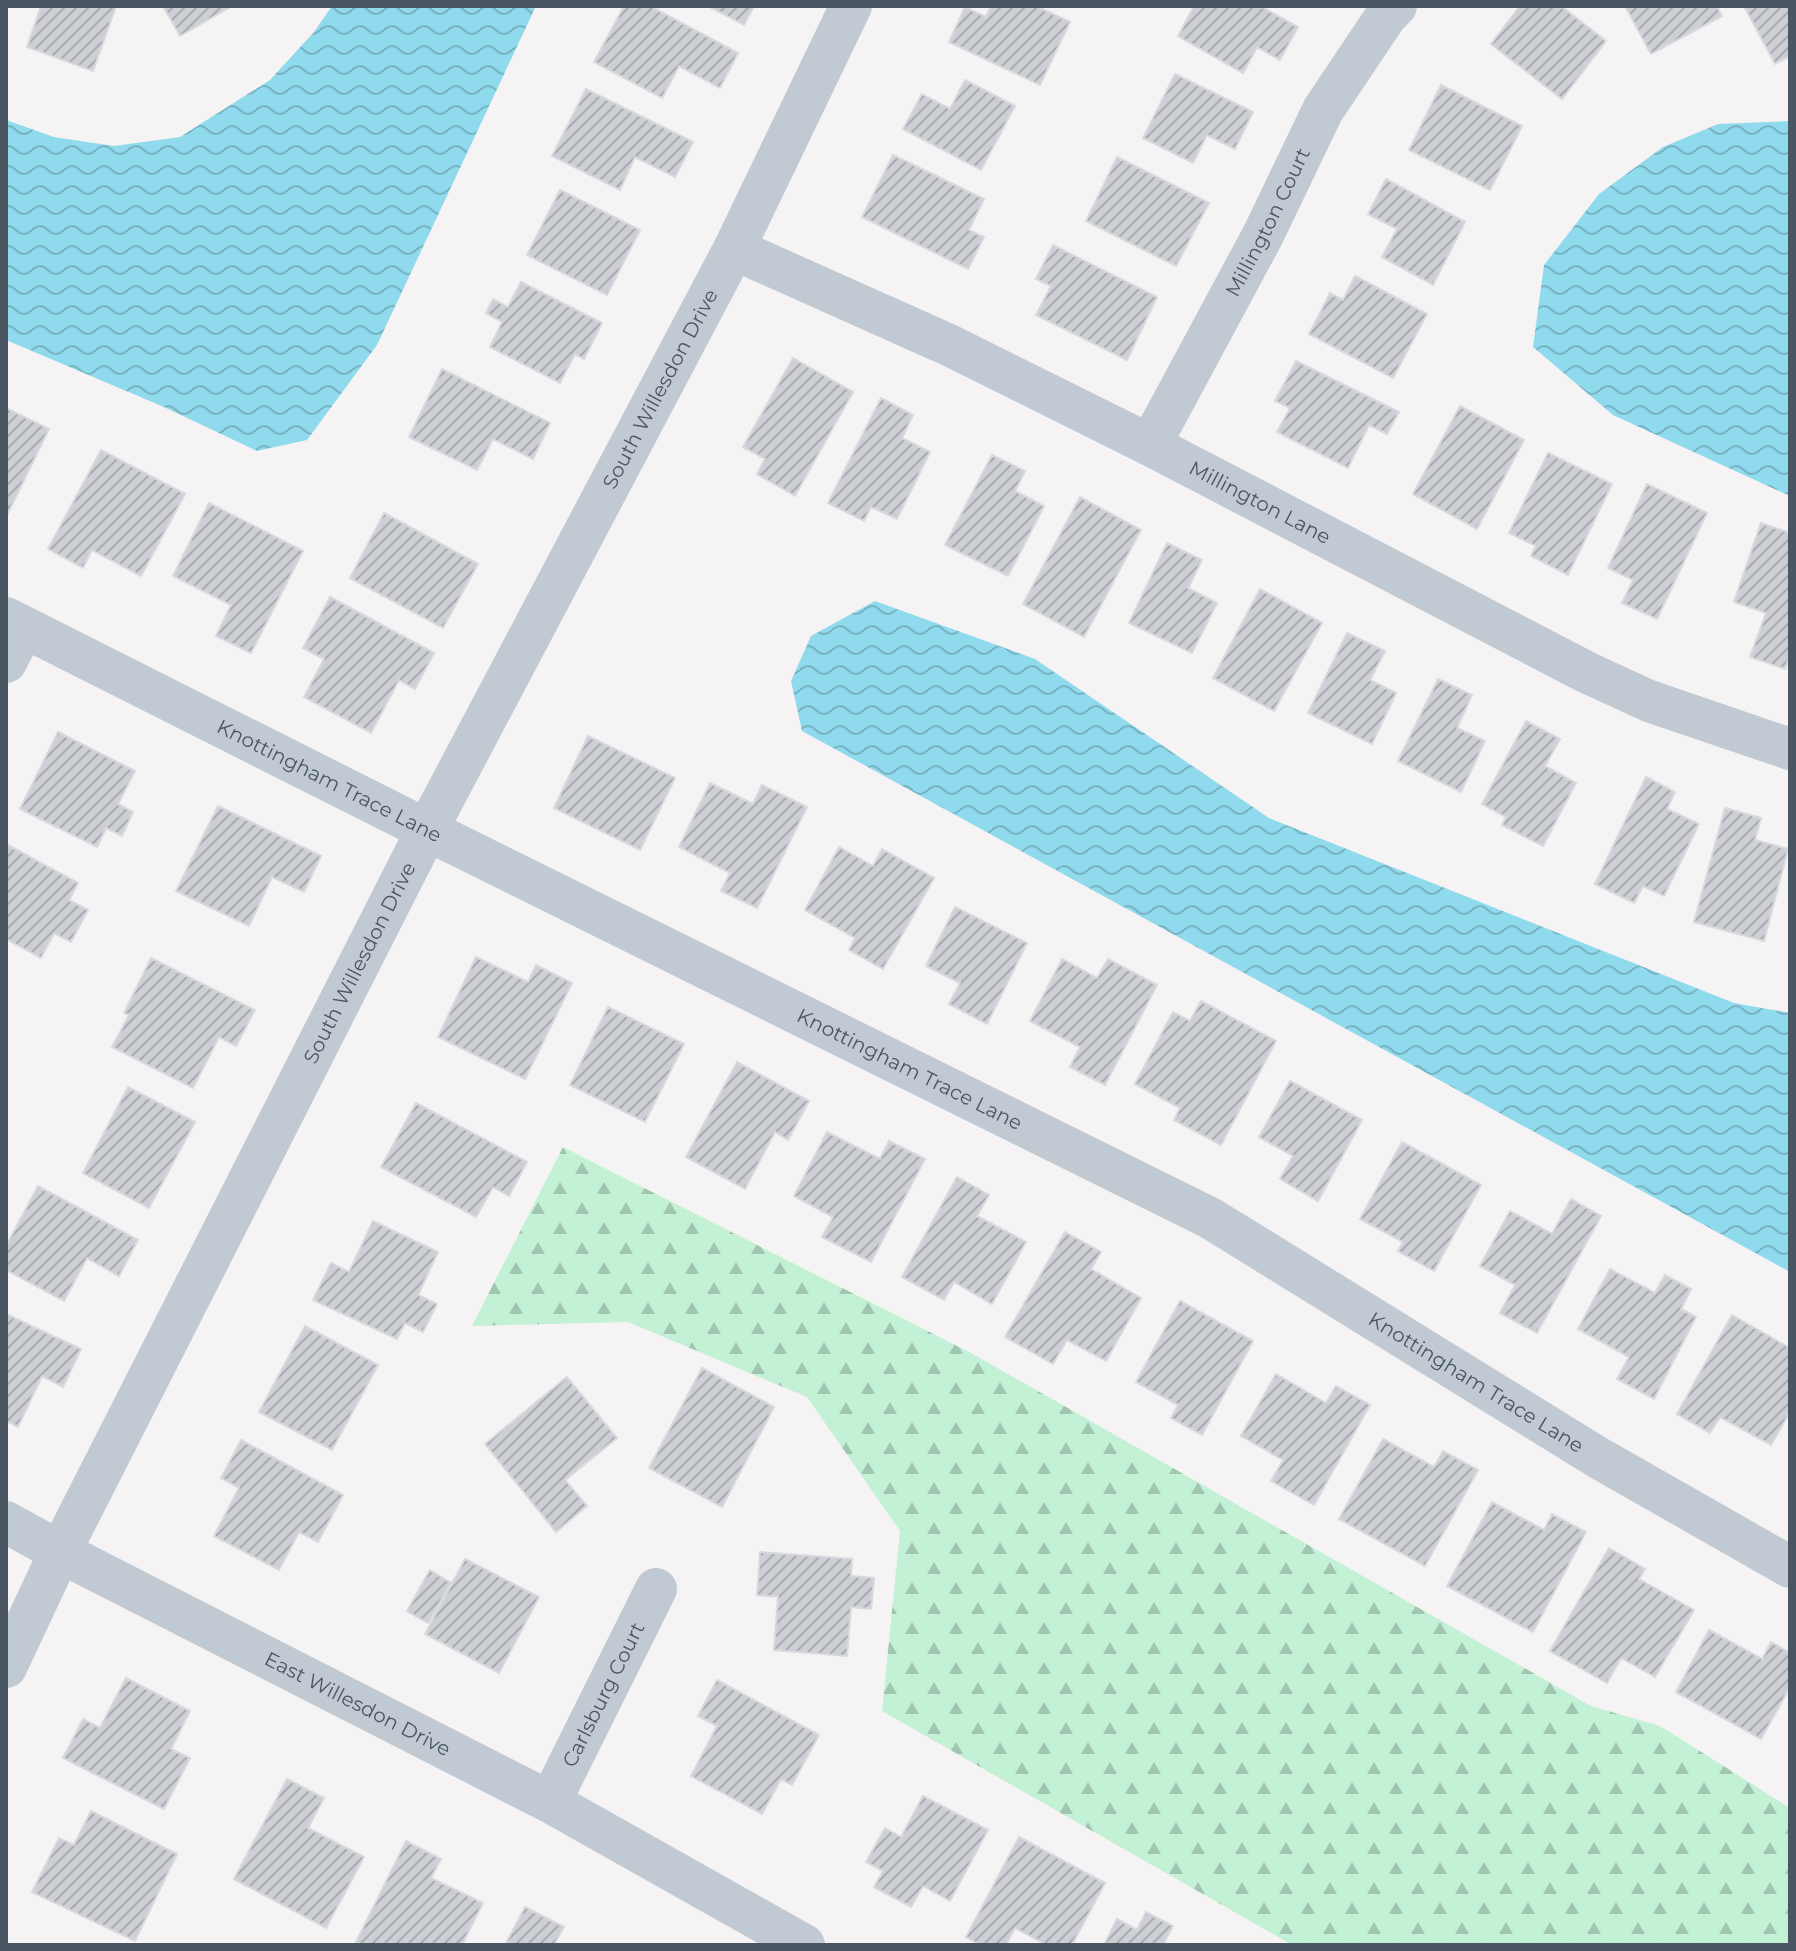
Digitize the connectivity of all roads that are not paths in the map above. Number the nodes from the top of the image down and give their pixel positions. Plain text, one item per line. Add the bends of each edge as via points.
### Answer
1 (851, 6) edge
2 (1396, 6) edge
3 (734, 249) junction
4 (1150, 445) junction
5 (12, 635) edge
6 (1790, 749) edge
7 (427, 830) junction
8 (6, 1522) edge
9 (60, 1552) junction
10 (1790, 1567) edge
11 (656, 1589) dead end
12 (6, 1667) edge
13 (550, 1802) junction
14 (804, 1945) edge

1 - 3 street, South Willesdon Drive
2 - 4 street, Millington Court via 1323,110 1263,235
3 - 4 street, Millington Lane via 951,346
3 - 7 street, South Willesdon Drive
4 - 6 street, Millington Lane via 1586,672 1649,701
5 - 7 street, Knottingham Trace Lane
7 - 9 street, South Willesdon Drive
7 - 10 street, Knottingham Trace Lane via 1210,1218 1597,1457
8 - 9 street, East Willesdon Drive
9 - 12 street, South Willesdon Drive
9 - 13 street, East Willesdon Drive
11 - 13 street, Carlsburg Court
13 - 14 street, East Willesdon Drive

